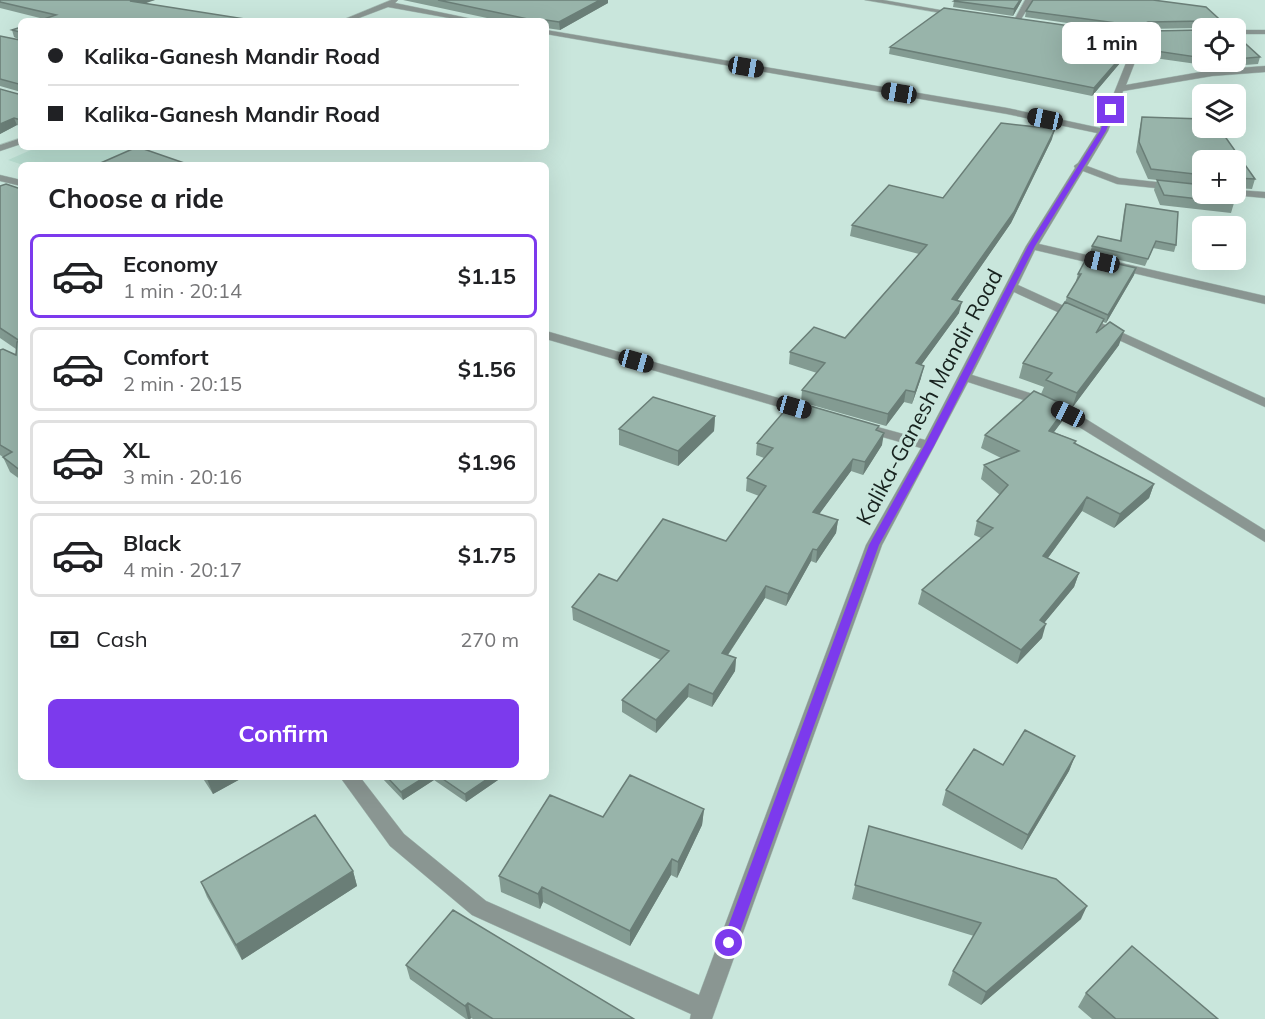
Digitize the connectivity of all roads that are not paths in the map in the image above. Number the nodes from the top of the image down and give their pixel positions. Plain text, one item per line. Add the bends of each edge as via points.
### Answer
1 (397, 0) edge
2 (869, 0) edge
3 (1029, 0) edge
4 (386, 4) junction
5 (968, 15) edge
6 (351, 18) edge
7 (461, 18) edge
8 (1003, 20) edge
9 (1015, 22) junction
10 (1026, 24) edge
11 (1192, 32) edge
12 (1246, 32) edge
13 (1265, 32) edge
14 (549, 33) edge
15 (1265, 69) edge
16 (1119, 89) junction
17 (1103, 131) junction
18 (18, 142) edge
19 (0, 148) edge
20 (1079, 166) junction
21 (0, 178) edge
22 (18, 182) edge
23 (1192, 189) edge
24 (1246, 194) edge
25 (1265, 195) edge
26 (1032, 246) junction
27 (1012, 287) junction
28 (1265, 300) edge
29 (549, 336) edge
30 (965, 377) junction
31 (1265, 402) edge
32 (816, 413) edge
33 (850, 423) edge
34 (929, 446) junction
35 (1265, 537) edge
36 (351, 780) edge
37 (703, 1014) edge

1 - 4 street
2 - 5 street
3 - 9 street
4 - 6 street
4 - 7 street
8 - 9 street
9 - 10 street
11 - 16 street, Kalika-Ganesh Mandir Road via 1146,33 1134,38
12 - 13 street
14 - 17 street
15 - 16 street via 1212,73
16 - 17 street, Kalika-Ganesh Mandir Road
17 - 20 street, Kalika-Ganesh Mandir Road
18 - 19 street
20 - 23 street via 1117,181
20 - 26 street, Kalika-Ganesh Mandir Road
21 - 22 street
24 - 25 street
26 - 27 street, Kalika-Ganesh Mandir Road
26 - 28 street
27 - 30 street, Kalika-Ganesh Mandir Road
27 - 31 street
29 - 32 street
30 - 34 street, Kalika-Ganesh Mandir Road
30 - 35 street via 1068,414
33 - 34 street
34 - 37 street, Kalika-Ganesh Mandir Road via 874,545
36 - 37 street via 397,840 479,908

